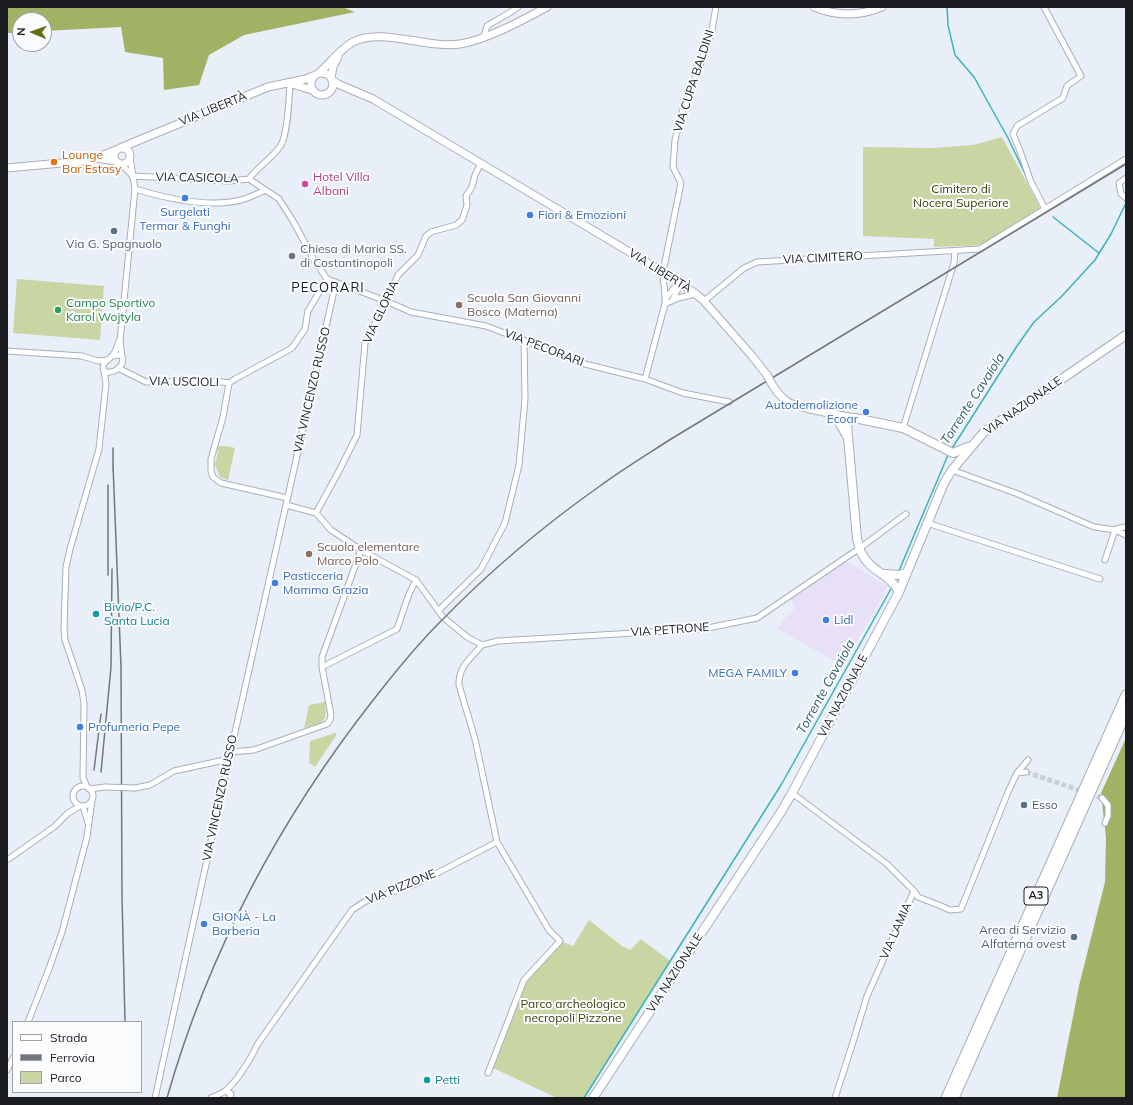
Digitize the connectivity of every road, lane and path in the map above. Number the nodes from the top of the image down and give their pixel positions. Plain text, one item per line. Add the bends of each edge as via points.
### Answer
1 (518, 7) edge
2 (547, 7) edge
3 (716, 7) edge
4 (814, 7) edge
5 (882, 7) edge
6 (1044, 7) edge
7 (484, 36) junction
8 (342, 50) junction
9 (316, 74) junction
10 (332, 79) junction
11 (290, 83) junction
12 (312, 90) junction
13 (350, 90) junction
14 (328, 93) junction
15 (139, 139) junction
16 (118, 149) junction
17 (130, 155) junction
18 (96, 158) junction
19 (1126, 159) edge
20 (118, 163) junction
21 (481, 164) junction
22 (7, 168) edge
23 (132, 176) junction
24 (249, 178) junction
25 (1126, 178) edge
26 (135, 189) junction
27 (266, 190) junction
28 (1125, 198) edge
29 (1045, 209) junction
30 (955, 251) junction
31 (663, 272) junction
32 (327, 279) junction
33 (336, 282) junction
34 (680, 284) junction
35 (696, 294) junction
36 (386, 301) junction
37 (704, 301) junction
38 (665, 302) junction
39 (672, 302) junction
40 (1126, 335) edge
41 (120, 340) junction
42 (524, 340) junction
43 (7, 352) edge
44 (112, 356) junction
45 (122, 357) junction
46 (107, 360) junction
47 (98, 361) junction
48 (118, 368) junction
49 (104, 370) junction
50 (112, 372) junction
51 (645, 378) junction
52 (229, 383) junction
53 (106, 384) junction
54 (729, 402) dead end
55 (828, 412) junction
56 (856, 418) junction
57 (903, 428) junction
58 (849, 443) junction
59 (972, 445) junction
60 (953, 453) junction
61 (952, 470) junction
62 (287, 498) junction
63 (286, 505) junction
64 (316, 513) junction
65 (906, 514) dead end
66 (928, 523) junction
67 (1126, 527) edge
68 (1115, 530) junction
69 (1126, 535) edge
70 (361, 550) junction
71 (860, 551) junction
72 (1105, 560) dead end
73 (882, 573) junction
74 (907, 573) junction
75 (1100, 579) dead end
76 (416, 580) junction
77 (899, 592) junction
78 (438, 611) junction
79 (482, 646) junction
80 (322, 667) junction
81 (1126, 694) edge
82 (1126, 713) edge
83 (230, 752) junction
84 (229, 759) junction
85 (1028, 760) dead end
86 (1026, 772) tunnel mouth
87 (1017, 773) junction
88 (83, 778) junction
89 (103, 787) junction
90 (88, 788) junction
91 (78, 789) junction
92 (792, 793) junction
93 (74, 797) junction
94 (1102, 798) dead end
95 (92, 799) junction
96 (82, 806) junction
97 (68, 813) junction
98 (1105, 823) dead end
99 (89, 824) junction
100 (497, 842) junction
101 (7, 860) edge
102 (914, 891) junction
103 (28, 1021) edge
104 (10, 1061) edge
105 (7, 1070) edge
106 (488, 1072) dead end
107 (225, 1091) junction
108 (156, 1098) edge
109 (210, 1098) edge
110 (230, 1098) edge
111 (593, 1098) edge
112 (835, 1098) edge
113 (946, 1098) edge
114 (954, 1098) edge

1 - 7 street via 487,26
2 - 7 main road
3 - 31 street, VIA CUPA BALDINI via 712,30 682,112 675,140 673,167 681,183
4 - 5 main road via 841,14 861,14
6 - 29 street via 1081,76 1067,86 1063,98 1017,126 1013,134 1031,182
7 - 8 main road via 460,44 374,36 362,38
8 - 9 main road
8 - 10 main road via 333,67
9 - 10 main road via 326,73
9 - 11 main road, VIA LIBERTÀ
9 - 12 main road via 310,83
10 - 13 main road, VIA LIBERTÀ
10 - 14 main road via 332,87
11 - 12 main road
11 - 15 main road, VIA LIBERTÀ via 268,87
11 - 24 street, VIA CASICOLA via 282,144
12 - 14 main road via 321,95
13 - 14 main road
13 - 21 main road, VIA LIBERTÀ via 373,99
15 - 16 main road, VIA LIBERTÀ
15 - 17 main road
16 - 17 main road via 127,150
16 - 18 main road, VIA LIBERTÀ
16 - 20 main road via 114,154
17 - 20 main road via 126,163
17 - 23 street
18 - 20 main road
18 - 22 main road
19 - 29 street, VIA CIMITERO
20 - 23 street
21 - 31 main road, VIA LIBERTÀ
21 - 36 street, VIA GLORIA via 466,196 467,205 462,220 456,225 431,232 426,236 418,255 398,275
23 - 24 street, VIA CASICOLA via 229,181
23 - 26 street
24 - 27 street
25 - 28 street via 1119,183 1120,194
26 - 27 street via 179,199 221,203 241,200
26 - 41 street
27 - 32 street via 279,199
29 - 30 street, VIA CIMITERO via 980,249
30 - 37 street, VIA CIMITERO via 757,262 739,271
30 - 57 street via 954,263
31 - 34 main road, VIA LIBERTÀ
31 - 38 street, VIA CUPA BALDINI
32 - 33 street, VIA PECORARI
32 - 52 street, VIA USCIOLI via 308,311 305,329 292,348
33 - 36 street, VIA PECORARI
33 - 62 street, VIA VINCENZO RUSSO
34 - 35 main road, VIA LIBERTÀ
34 - 38 street via 674,288
34 - 39 street
35 - 37 main road, VIA LIBERTÀ
35 - 39 street
36 - 42 street, VIA PECORARI via 423,316 486,326
36 - 64 street, VIA GLORIA via 365,343 357,435
37 - 55 main road, VIA LIBERTÀ, bridge via 752,356 778,394 798,406
38 - 39 street
38 - 51 street
40 - 59 main road, VIA NAZIONALE via 992,426
41 - 44 street
41 - 45 street
42 - 51 street, VIA PECORARI via 584,364
42 - 78 street via 525,399 519,464 505,523 481,569
43 - 47 street via 82,356
44 - 45 street via 118,354
44 - 46 street
45 - 48 street via 122,364
46 - 47 street
46 - 49 street via 104,362
47 - 49 street
48 - 50 street
48 - 52 street, VIA USCIOLI via 146,382
49 - 50 street
49 - 53 street
50 - 53 street
51 - 54 street, VIA PECORARI via 683,393
52 - 62 street, VIA USCIOLI via 211,459 213,477 221,483
53 - 88 street via 98,449 66,567 65,634 83,696
55 - 56 main road, VIA LIBERTÀ
55 - 58 main road via 839,423
56 - 57 main road, VIA LIBERTÀ
56 - 58 main road via 847,425
57 - 60 main road, VIA LIBERTÀ
58 - 71 main road
59 - 60 main road
59 - 61 main road, VIA NAZIONALE
60 - 61 main road
61 - 66 main road, VIA NAZIONALE
61 - 68 street via 1018,494 1094,527
62 - 63 street, VIA VINCENZO RUSSO
63 - 64 street
63 - 83 street, VIA VINCENZO RUSSO
64 - 70 street via 331,530
65 - 71 street, VIA PETRONE
66 - 74 main road, VIA NAZIONALE
66 - 75 street
67 - 68 street
68 - 69 street
68 - 72 street
70 - 76 street
70 - 80 street via 322,657
71 - 73 main road via 871,565
71 - 79 street, VIA PETRONE via 757,618 703,630 498,641
73 - 74 main road
73 - 77 main road via 896,585
74 - 77 main road, VIA NAZIONALE
76 - 78 street
76 - 80 street via 398,629
77 - 92 main road, VIA NAZIONALE
78 - 79 street via 443,618
79 - 100 street via 464,666 459,676 459,685
80 - 83 street via 331,715 327,724 254,750
81 - 113 highway, A3
82 - 114 highway, A3
83 - 84 street, VIA VINCENZO RUSSO
84 - 89 street, bridge via 174,771 150,785 135,788
84 - 108 street, VIA VINCENZO RUSSO
85 - 87 street
86 - 87 street
87 - 102 street via 961,909 950,910 918,896
88 - 90 street
88 - 91 street
89 - 90 street
89 - 95 street
90 - 91 street
90 - 95 street via 93,794
91 - 93 street
92 - 102 street, VIA LAMIA via 887,864
92 - 111 main road, VIA NAZIONALE
93 - 96 street via 76,803
93 - 97 street
94 - 98 street via 1108,805
95 - 96 street via 88,805
95 - 99 street
96 - 97 street
96 - 99 street
97 - 101 street via 54,827
99 - 103 street via 62,932
100 - 106 street via 549,930 560,941 524,980
100 - 107 street, VIA PIZZONE via 418,883 364,902 352,910
102 - 112 street, VIA LAMIA via 867,996
104 - 105 street
107 - 109 street, VIA PIZZONE
107 - 110 street via 231,1094

